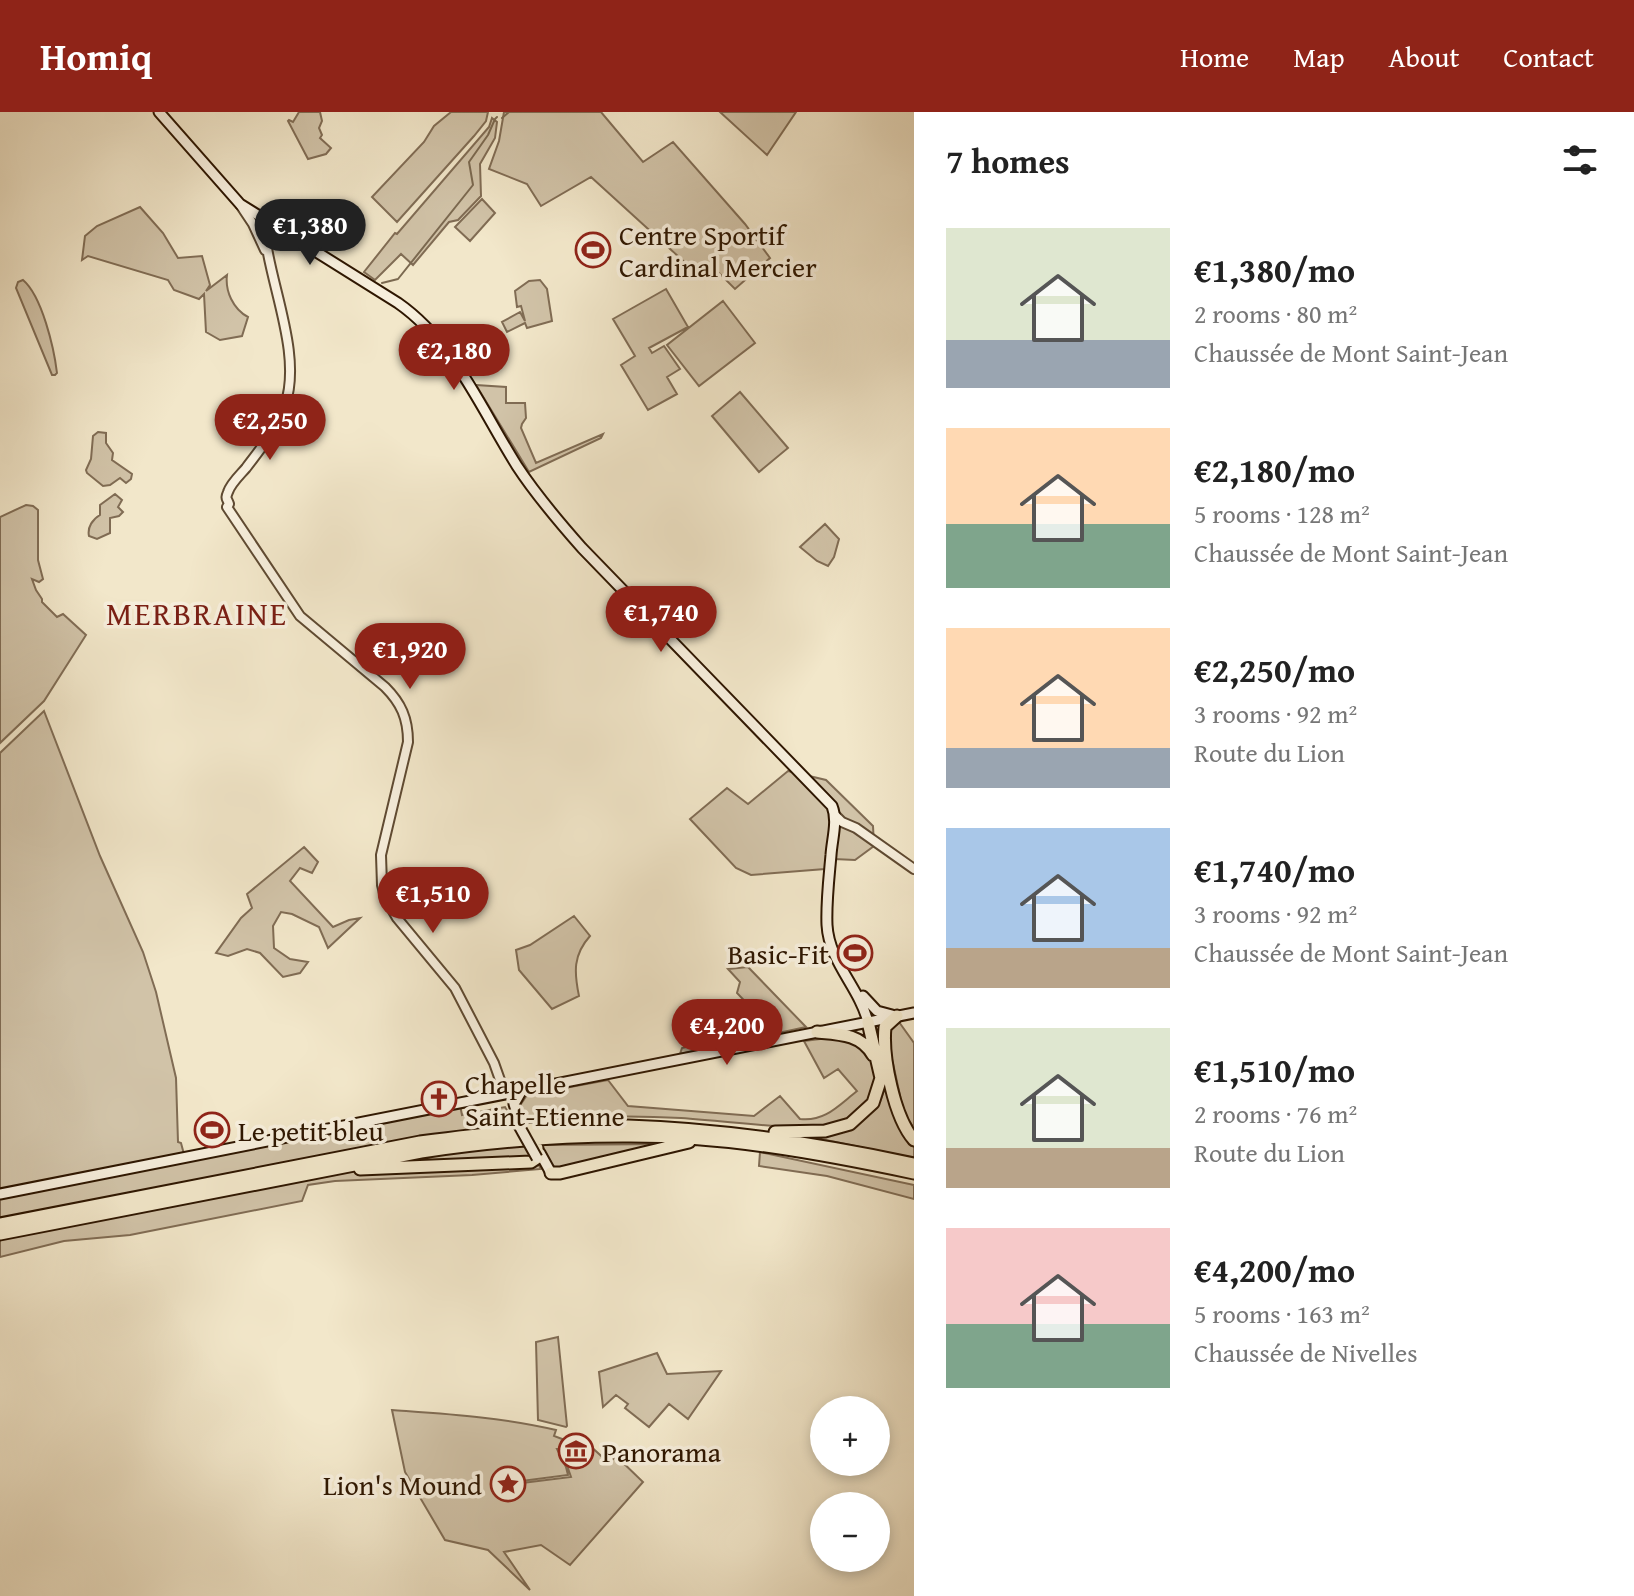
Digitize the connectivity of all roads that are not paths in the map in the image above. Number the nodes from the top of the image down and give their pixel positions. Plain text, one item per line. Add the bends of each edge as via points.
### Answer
1 (159, 112) edge
2 (240, 204) junction
3 (263, 220) junction
4 (274, 226) junction
5 (256, 231) junction
6 (270, 266) junction
7 (836, 816) junction
8 (914, 869) edge
9 (865, 1002) junction
10 (914, 1013) edge
11 (897, 1016) junction
12 (871, 1021) junction
13 (846, 1027) junction
14 (817, 1032) junction
15 (878, 1062) junction
16 (889, 1071) junction
17 (522, 1090) junction
18 (505, 1094) junction
19 (516, 1116) junction
20 (753, 1135) junction
21 (697, 1139) junction
22 (914, 1140) edge
23 (538, 1153) junction
24 (914, 1164) edge
25 (878, 1166) junction
26 (340, 1167) junction
27 (551, 1173) joint
28 (914, 1173) edge
29 (914, 1180) edge
30 (0, 1194) edge
31 (0, 1224) edge
32 (0, 1234) edge

1 - 2 main road
2 - 3 main road
2 - 5 street
3 - 4 main road
3 - 5 street
4 - 6 street via 267,232
4 - 7 main road via 398,303 433,334 557,520
5 - 6 street
6 - 18 street via 290,380 276,424 232,484 227,503 300,616 385,687 401,707 408,742 381,855 385,897 455,988
7 - 8 street
7 - 9 main road via 828,928 833,953
9 - 11 main road
9 - 12 main road
9 - 13 main road
10 - 11 main road
11 - 12 main road
11 - 16 highway via 885,1027
12 - 13 main road
12 - 15 highway
12 - 16 highway
13 - 14 main road
14 - 15 highway via 856,1037
14 - 17 main road
15 - 20 highway via 881,1078 873,1103 850,1124 825,1131
16 - 22 highway via 897,1111
17 - 18 main road
17 - 19 main road via 514,1104
18 - 19 main road
18 - 30 main road
19 - 23 main road, bridge
20 - 24 highway
20 - 31 highway via 626,1126 480,1134
21 - 25 highway
21 - 26 highway via 547,1138
21 - 27 highway
23 - 26 highway via 531,1162
23 - 27 main road
25 - 28 highway
25 - 29 highway
26 - 32 highway

